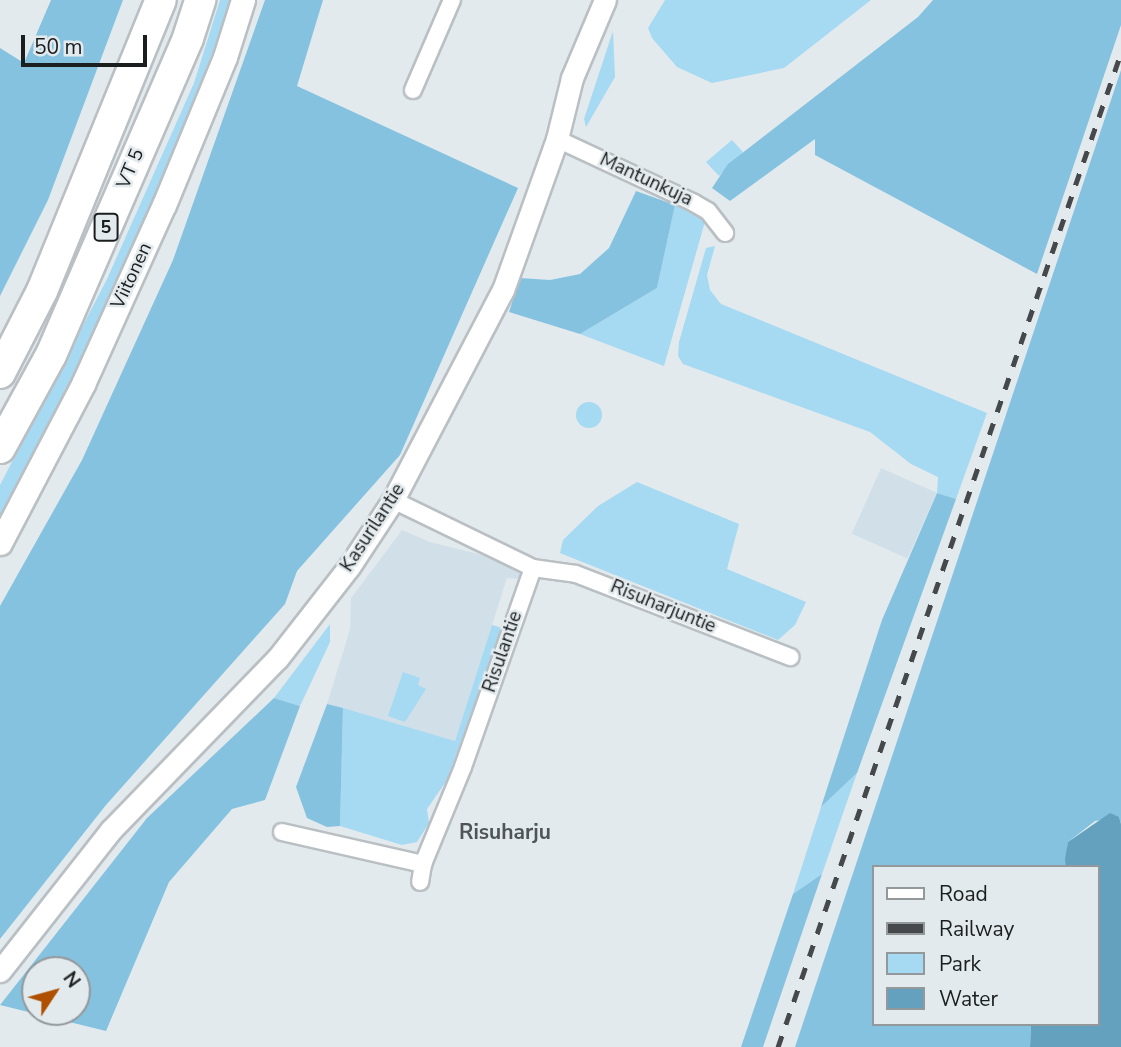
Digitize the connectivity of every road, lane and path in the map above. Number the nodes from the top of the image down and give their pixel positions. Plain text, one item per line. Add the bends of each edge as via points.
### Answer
1 (161, 0) edge
2 (200, 0) edge
3 (243, 0) edge
4 (452, 0) edge
5 (605, 0) edge
6 (413, 90) dead end
7 (557, 139) junction
8 (725, 233) dead end
9 (0, 373) edge
10 (0, 448) edge
11 (393, 500) junction
12 (0, 543) edge
13 (533, 568) junction
14 (790, 657) dead end
15 (282, 832) dead end
16 (423, 864) junction
17 (420, 883) dead end
18 (0, 971) edge

1 - 9 highway, VT 5 / 5 via 42,291
2 - 10 highway, VT 5 / 5 via 188,38 51,355
3 - 12 main road, Viitonen via 225,57 164,205 83,384
4 - 6 street
5 - 7 street, Kasurilantie via 572,78
7 - 8 street, Mantunkuja via 694,203 708,211
7 - 11 street, Kasurilantie via 503,290
11 - 13 street
11 - 18 street, Kasurilantie via 349,567 277,659 111,830
13 - 14 street, Risuharjuntie via 576,574
13 - 16 street, Risulantie via 463,767
15 - 16 street
16 - 17 street, Risulantie

